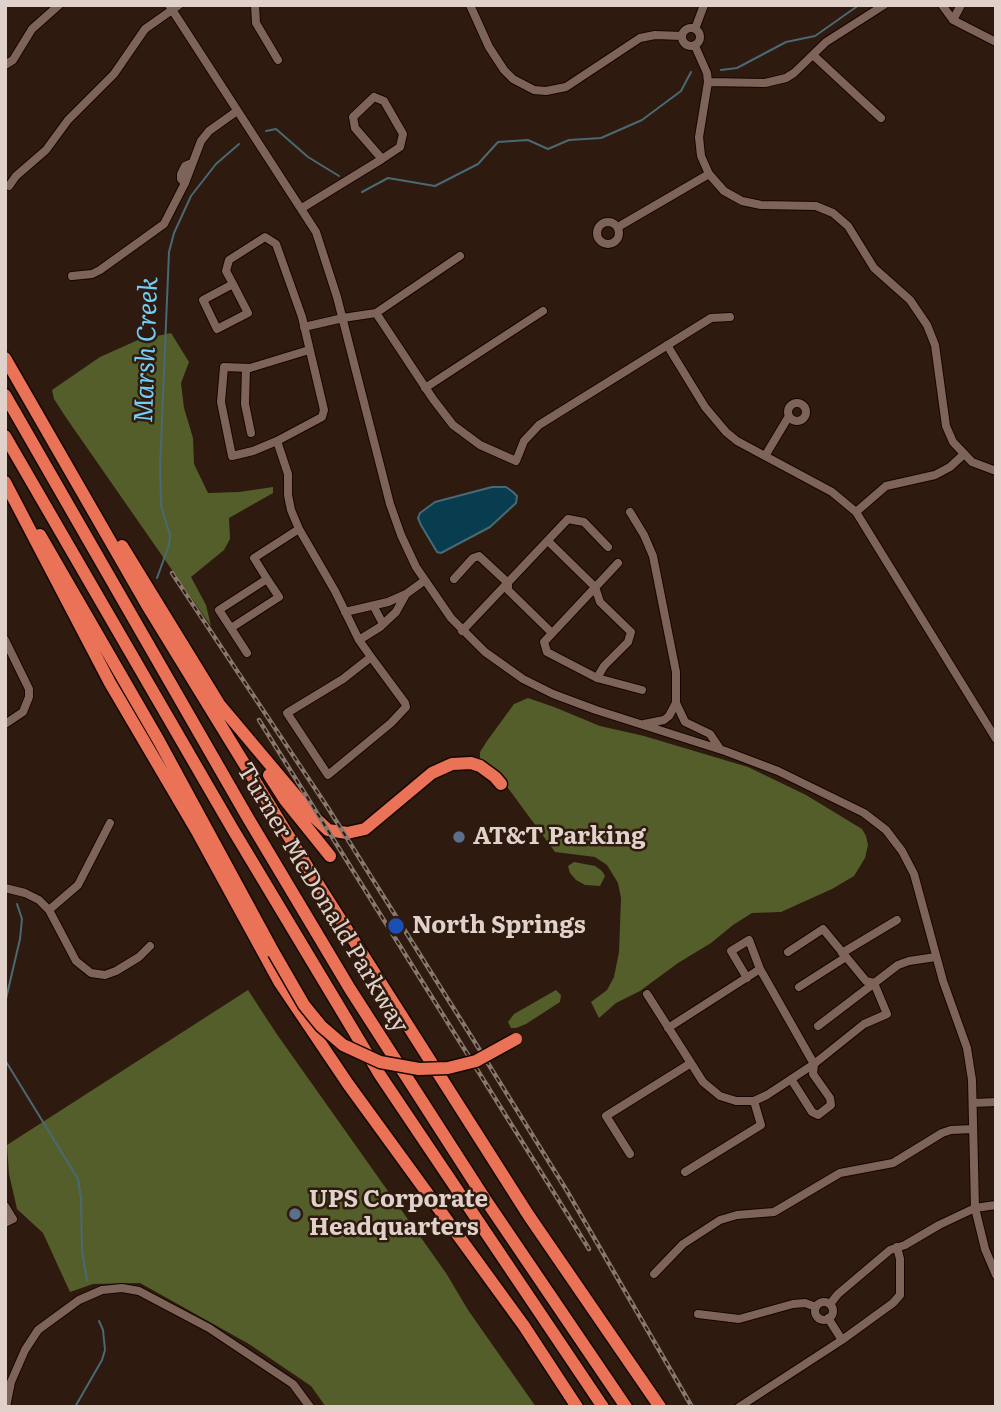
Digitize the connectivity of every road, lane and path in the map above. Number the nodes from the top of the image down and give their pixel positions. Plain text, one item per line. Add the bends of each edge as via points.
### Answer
1 (59, 5) edge
2 (255, 5) edge
3 (470, 5) edge
4 (704, 5) edge
5 (884, 5) edge
6 (942, 5) edge
7 (961, 5) edge
8 (173, 7) edge
9 (953, 20) junction
10 (695, 29) junction
11 (682, 36) junction
12 (996, 42) edge
13 (695, 46) junction
14 (813, 55) junction
15 (278, 60) dead end
16 (5, 65) edge
17 (708, 82) junction
18 (237, 111) junction
19 (881, 118) dead end
20 (382, 159) junction
21 (709, 174) junction
22 (9, 186) dead end
23 (302, 208) junction
24 (618, 227) dead end
25 (460, 256) dead end
26 (72, 276) dead end
27 (233, 284) junction
28 (543, 312) dead end
29 (376, 313) junction
30 (730, 317) dead end
31 (343, 318) junction
32 (304, 327) junction
33 (667, 345) junction
34 (309, 349) junction
35 (5, 358) edge
36 (246, 368) junction
37 (425, 388) junction
38 (5, 396) edge
39 (789, 416) dead end
40 (251, 433) dead end
41 (5, 436) edge
42 (277, 441) junction
43 (963, 455) junction
44 (765, 456) junction
45 (996, 471) edge
46 (70, 472) junction
47 (5, 475) edge
48 (5, 482) edge
49 (630, 512) dead end
50 (856, 512) junction
51 (299, 529) junction
52 (548, 541) junction
53 (608, 547) dead end
54 (618, 563) dead end
55 (267, 579) junction
56 (454, 579) dead end
57 (424, 581) junction
58 (508, 583) junction
59 (595, 587) junction
60 (406, 594) junction
61 (388, 602) junction
62 (374, 607) junction
63 (345, 612) junction
64 (396, 612) junction
65 (383, 624) junction
66 (231, 628) junction
67 (462, 631) junction
68 (552, 633) junction
69 (5, 640) edge
70 (359, 640) junction
71 (247, 653) dead end
72 (371, 657) junction
73 (597, 678) junction
74 (642, 690) dead end
75 (676, 703) junction
76 (5, 724) edge
77 (642, 725) junction
78 (237, 727) junction
79 (996, 739) edge
80 (720, 749) junction
81 (501, 784) dead end
82 (110, 823) dead end
83 (330, 856) dead end
84 (5, 888) edge
85 (49, 910) junction
86 (897, 920) dead end
87 (150, 946) dead end
88 (788, 951) dead end
89 (844, 955) junction
90 (936, 957) junction
91 (760, 970) junction
92 (747, 978) junction
93 (874, 983) junction
94 (799, 988) dead end
95 (647, 994) dead end
96 (818, 1027) dead end
97 (668, 1028) junction
98 (516, 1039) dead end
99 (691, 1063) junction
100 (814, 1064) junction
101 (792, 1079) junction
102 (754, 1101) junction
103 (973, 1102) junction
104 (996, 1102) edge
105 (973, 1129) junction
106 (630, 1154) dead end
107 (685, 1172) dead end
108 (996, 1205) edge
109 (5, 1206) edge
110 (975, 1208) junction
111 (5, 1223) edge
112 (897, 1247) junction
113 (654, 1274) dead end
114 (996, 1275) edge
115 (830, 1304) junction
116 (816, 1307) junction
117 (698, 1314) dead end
118 (828, 1318) junction
119 (842, 1340) junction
120 (8, 1381) edge
121 (6, 1407) edge
122 (310, 1407) edge
123 (577, 1407) edge
124 (603, 1407) edge
125 (626, 1407) edge
126 (660, 1407) edge
127 (739, 1407) edge

1 - 16 street via 32,29
2 - 15 street via 256,23
3 - 11 street via 504,70 534,90 566,87 640,38
4 - 10 street
5 - 14 street
6 - 9 street
7 - 9 street
8 - 18 street
8 - 22 street via 145,29 114,74
9 - 12 street
10 - 11 street via 686,29
10 - 13 street via 700,38
11 - 13 street via 685,45
13 - 17 street
14 - 17 street via 778,81
14 - 19 street
17 - 21 street via 699,137
18 - 23 street
18 - 26 street via 201,141 164,224 100,271
20 - 20 street via 400,147 403,134 384,101 374,97 353,117 355,128
20 - 23 street
21 - 24 street
21 - 43 street via 724,191 742,201 816,206 848,226 874,268 910,300 927,325 935,345 946,426
23 - 31 street via 322,245
25 - 29 street
27 - 27 street via 248,313 218,329 203,300
27 - 32 street via 226,271 229,260 258,240 270,239 284,264
28 - 37 street
29 - 31 street
29 - 37 street
30 - 33 street via 711,318
31 - 32 street
31 - 57 street via 390,504
32 - 34 street
33 - 37 street via 539,425 524,441 516,461 466,436
33 - 44 street via 716,422 737,441
34 - 36 street
34 - 42 street via 324,414
35 - 46 highway
36 - 40 street via 245,404
36 - 42 street via 224,367 221,402 232,456
38 - 125 highway, Turner McDonald Parkway via 375,1029
39 - 44 street
41 - 124 highway, Turner McDonald Parkway via 380,1075
42 - 51 street via 288,474 290,510
43 - 45 street
43 - 50 street via 934,475 886,486
44 - 50 street via 832,492
46 - 78 highway via 83,484
46 - 126 highway via 398,1011 529,1216
47 - 98 highway, bridge via 304,1005 332,1036 356,1052 391,1065 433,1069 476,1060
48 - 123 highway via 110,683 280,983
49 - 75 street via 653,556 676,672
50 - 79 street
51 - 55 street via 254,558
51 - 63 street
52 - 53 street via 568,519 574,519 584,522
52 - 58 street
52 - 59 street
54 - 59 street
55 - 66 street via 219,610
55 - 66 street via 279,597
56 - 58 street via 479,556
57 - 60 street
57 - 67 street
58 - 67 street
58 - 68 street via 508,590
59 - 68 street
59 - 73 street via 600,602 631,632 628,642
60 - 61 street
60 - 64 street
61 - 62 street
61 - 64 street
62 - 63 street
62 - 65 street
63 - 70 street
64 - 65 street
65 - 70 street
66 - 71 street
67 - 77 street via 523,679 552,694
68 - 73 street via 544,642 547,652
69 - 76 street via 26,679 29,697 23,712
70 - 72 street
72 - 72 street via 406,707 328,775 287,713
73 - 74 street
75 - 77 street via 664,720
75 - 80 street via 685,722 710,734
77 - 80 street
78 - 81 highway via 314,817 337,832 365,829 432,774 452,764 480,766
78 - 83 highway via 285,800
80 - 90 street via 852,806 886,831 914,874
82 - 85 street via 78,885
84 - 85 street via 25,893
85 - 87 street via 76,961 91,973 111,974
86 - 89 street
88 - 89 street via 823,929
89 - 93 street via 866,981
89 - 94 street
90 - 93 street via 898,965
90 - 103 street via 967,1048
91 - 92 street
91 - 92 street via 749,940 732,951
91 - 100 street
92 - 97 street
93 - 96 street
93 - 100 street via 887,1014 864,1024
95 - 97 street
97 - 99 street
99 - 102 street via 703,1082 720,1096
99 - 106 street via 606,1116
100 - 101 street
100 - 101 street via 813,1074 831,1105 818,1115
101 - 102 street
102 - 107 street via 761,1125
103 - 104 street
103 - 105 street
105 - 110 street
105 - 113 street via 942,1133 893,1163 840,1173 774,1212 720,1220 683,1244
108 - 110 street
109 - 111 street via 13,1219
110 - 112 street
110 - 114 street
112 - 115 street
112 - 119 street via 900,1294
115 - 116 street
115 - 118 street via 833,1311
116 - 117 street via 793,1304 739,1319
116 - 118 street via 818,1317
118 - 119 street
119 - 127 street
120 - 121 street
120 - 122 street via 38,1330 79,1300 122,1288 139,1291 209,1328 293,1384

